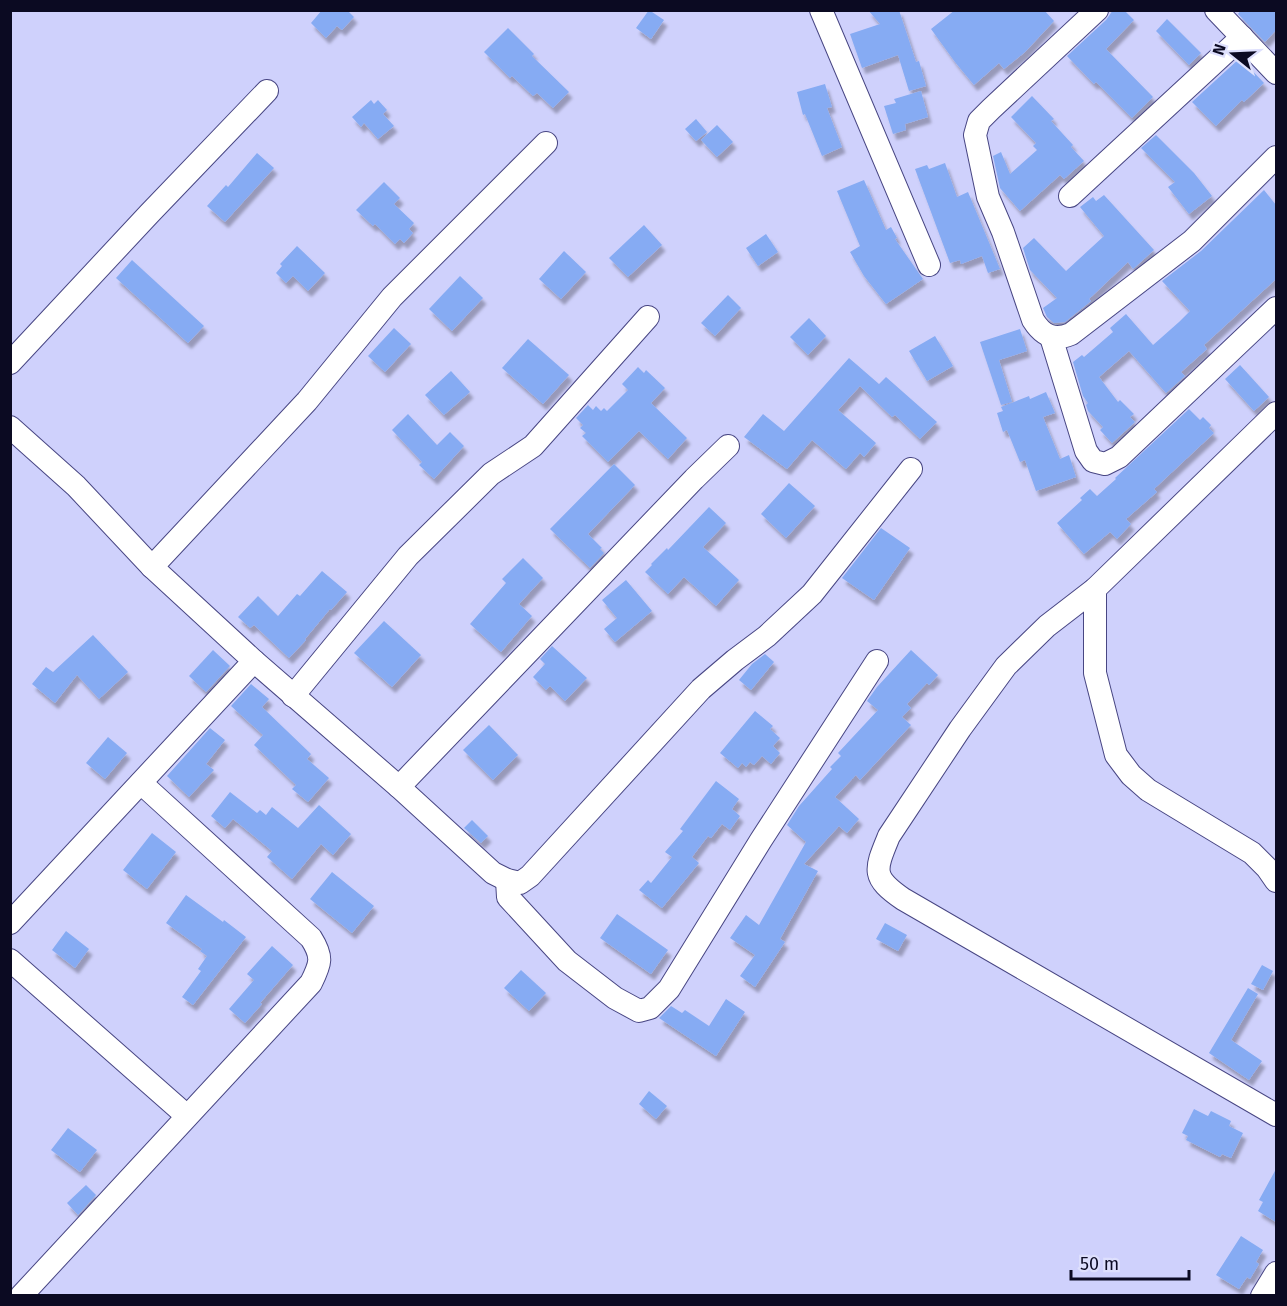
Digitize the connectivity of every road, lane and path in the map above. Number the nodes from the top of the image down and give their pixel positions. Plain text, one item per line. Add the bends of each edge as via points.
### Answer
1 (821, 10) edge
2 (1097, 10) edge
3 (1216, 10) edge
4 (1242, 37) junction
5 (1276, 73) edge
6 (267, 91) dead end
7 (546, 143) dead end
8 (1276, 158) edge
9 (1070, 196) dead end
10 (929, 265) dead end
11 (1276, 308) edge
12 (648, 317) dead end
13 (1051, 337) junction
14 (10, 363) edge
15 (1276, 413) edge
16 (10, 427) edge
17 (728, 446) dead end
18 (911, 469) dead end
19 (152, 567) junction
20 (1095, 589) junction
21 (254, 661) junction
22 (877, 661) dead end
23 (293, 696) junction
24 (141, 783) junction
25 (399, 788) junction
26 (507, 880) junction
27 (1276, 881) edge
28 (10, 923) edge
29 (10, 960) edge
30 (1276, 1115) edge
31 (187, 1116) junction
32 (1276, 1273) edge
33 (21, 1296) edge
34 (1262, 1296) edge

1 - 10 street
2 - 13 street via 979,121 975,135 988,197 1033,320 1040,331
3 - 4 street
4 - 5 street
4 - 9 street
6 - 14 street
7 - 19 street via 392,297 307,401
8 - 13 street via 1192,241 1071,334
11 - 13 street via 1119,457 1105,464 1093,461 1086,452
12 - 23 street via 533,446 491,474 408,555
15 - 20 street
16 - 19 street via 76,486
17 - 25 street
18 - 26 street via 812,594 701,689 530,876 520,883
19 - 21 street
20 - 27 street via 1095,673 1116,755 1149,790 1252,853
20 - 30 street via 1047,626 1006,666 889,836 877,873 885,887 903,899
21 - 23 street
21 - 24 street
22 - 26 street via 675,980 650,1008 639,1011 615,998 567,961 508,897
23 - 25 street
24 - 28 street
24 - 31 street via 311,938 319,951 320,966 311,983
25 - 26 street via 493,873
29 - 31 street
31 - 33 street
32 - 34 street

